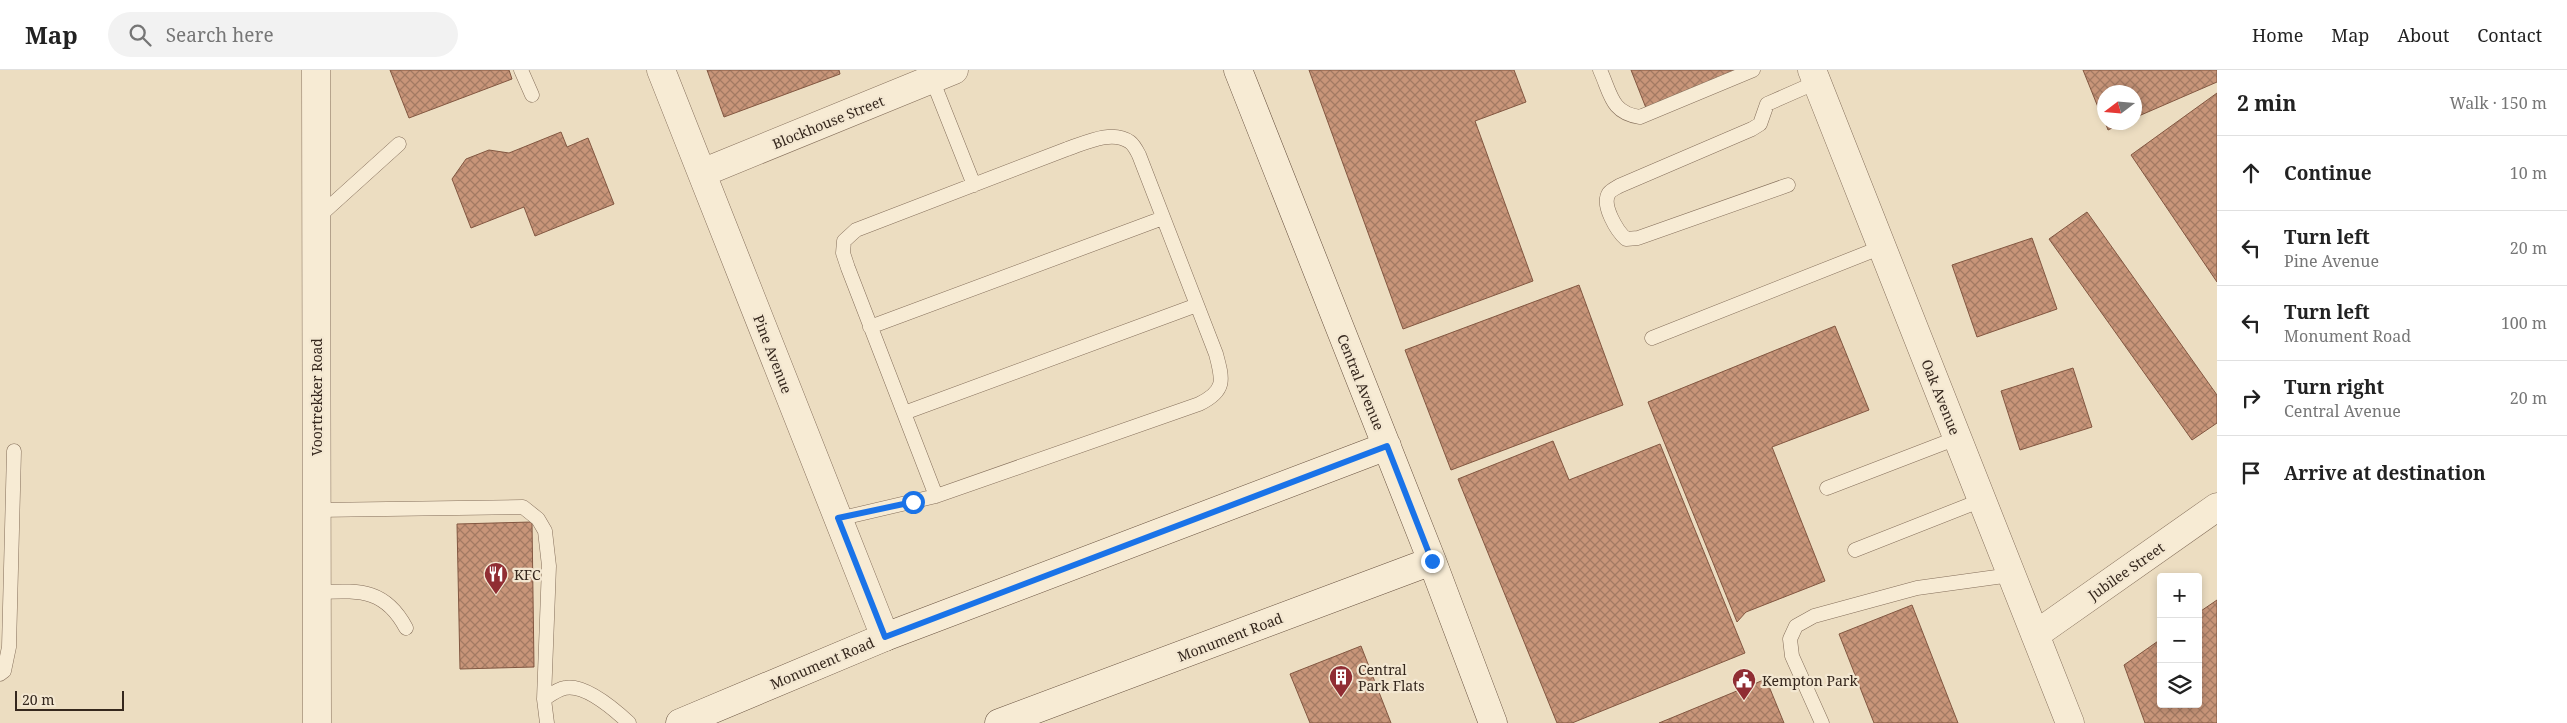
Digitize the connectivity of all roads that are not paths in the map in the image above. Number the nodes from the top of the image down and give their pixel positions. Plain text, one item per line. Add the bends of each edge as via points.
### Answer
1 (316, 70) edge
2 (521, 70) edge
3 (661, 70) edge
4 (1238, 70) edge
5 (1600, 70) edge
6 (1753, 70) edge
7 (943, 74) edge
8 (1815, 76) edge
9 (532, 95) dead end
10 (399, 144) dead end
11 (702, 173) junction
12 (1788, 184) dead end
13 (974, 185) junction
14 (1163, 218) junction
15 (316, 220) junction
16 (1882, 247) junction
17 (1197, 305) junction
18 (870, 327) junction
19 (1652, 338) dead end
20 (904, 413) junction
21 (1957, 438) junction
22 (1387, 446) junction
23 (14, 451) dead end
24 (1827, 488) dead end
25 (936, 496) junction
26 (1982, 500) junction
27 (2217, 507) edge
28 (317, 510) junction
29 (838, 518) junction
30 (1855, 550) dead end
31 (1432, 561) junction
32 (2011, 575) junction
33 (317, 592) junction
34 (406, 628) dead end
35 (2035, 635) junction
36 (885, 637) junction
37 (0, 674) edge
38 (544, 699) junction
39 (317, 723) edge
40 (547, 723) edge
41 (629, 723) edge
42 (680, 723) edge
43 (999, 723) edge
44 (1493, 723) edge
45 (1822, 723) edge
46 (2070, 723) edge

1 - 15 street, Voortrekker Road
2 - 9 lane
3 - 11 street, Pine Avenue
4 - 22 street, Central Avenue
5 - 6 lane via 1617,109 1625,115 1640,117
7 - 11 street, Blockhouse Street
7 - 13 lane
8 - 12 lane via 1766,104 1760,124 1752,129 1619,186 1609,193 1607,203 1619,232 1626,239 1638,238
8 - 16 street, Oak Avenue
10 - 15 lane
11 - 29 street, Pine Avenue
13 - 14 lane via 1100,138 1117,136 1130,142 1139,156
13 - 18 lane via 848,235 843,253
14 - 17 lane
14 - 18 lane
15 - 28 street, Voortrekker Road
16 - 19 lane
16 - 21 street, Oak Avenue
17 - 20 lane
17 - 25 lane via 1222,376 1220,388 1211,398
18 - 20 lane
20 - 25 lane
21 - 24 lane
21 - 26 street, Oak Avenue
22 - 31 street, Central Avenue
22 - 36 street, Monument Road
23 - 37 lane via 9,647 4,671
25 - 29 lane
26 - 30 lane
26 - 32 street, Oak Avenue
27 - 35 street, Jubilee Street
28 - 33 street, Voortrekker Road
28 - 38 lane via 523,507 538,519 545,531 549,566
29 - 36 street, Pine Avenue
31 - 43 street, Monument Road
31 - 44 street, Central Avenue
32 - 35 street, Oak Avenue
32 - 45 lane via 1917,588 1814,616 1796,626 1790,639 1792,656
33 - 34 lane via 362,591 392,607
33 - 39 street, Voortrekker Road
35 - 46 street, Oak Avenue
36 - 42 street, Monument Road
38 - 40 lane
38 - 41 lane via 562,688 577,688 607,704

